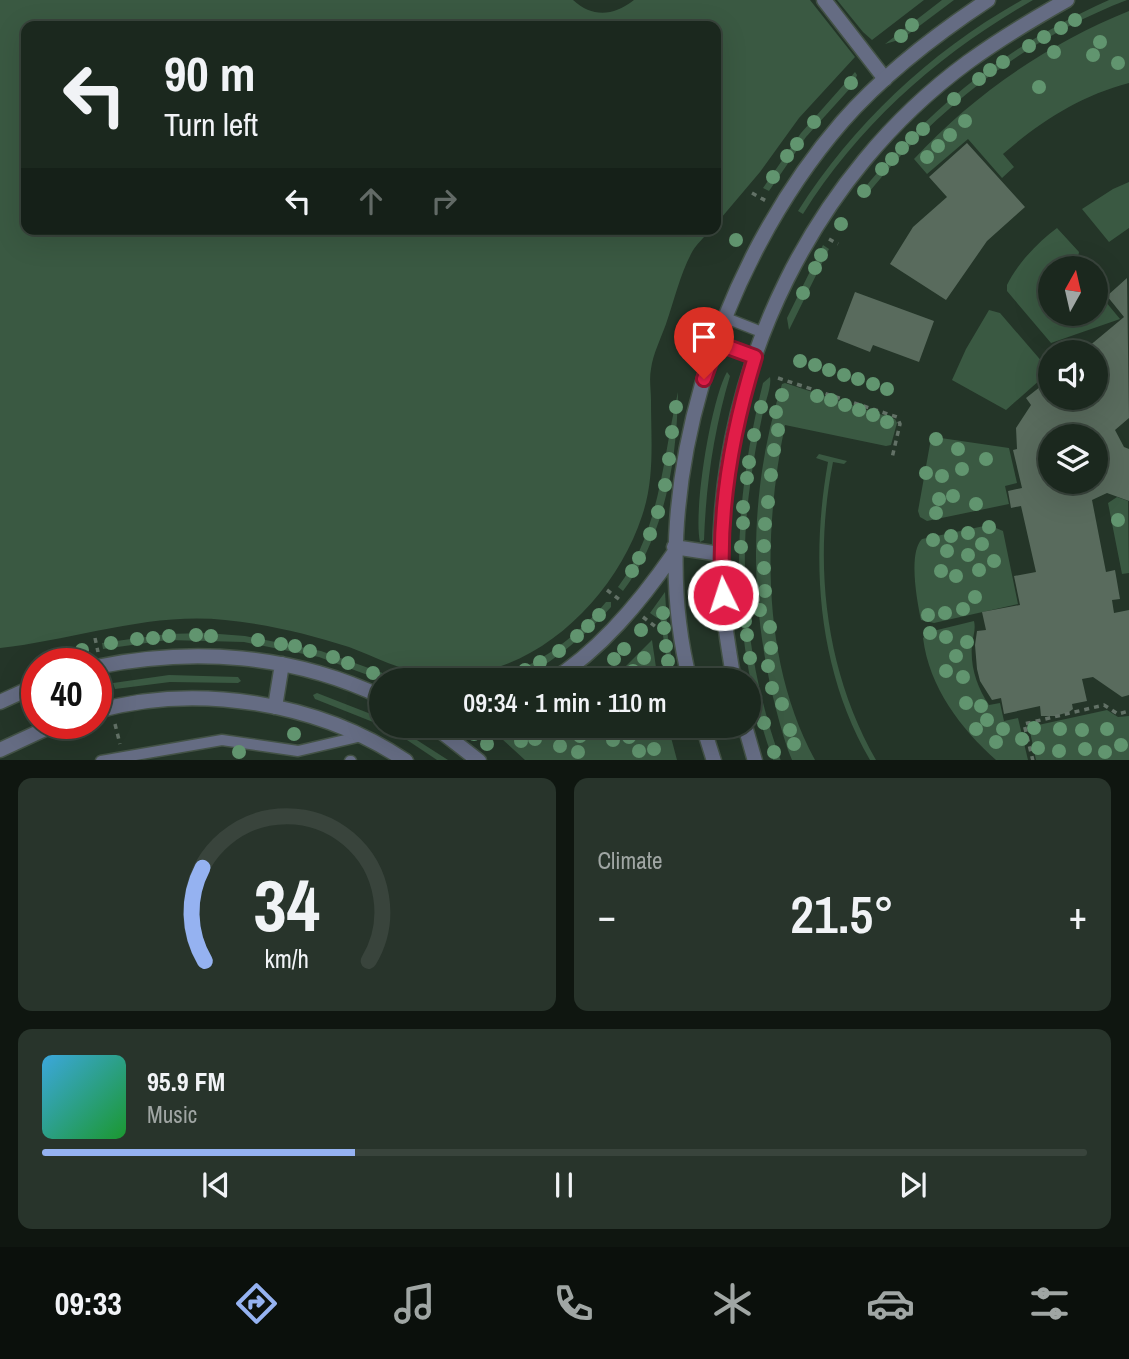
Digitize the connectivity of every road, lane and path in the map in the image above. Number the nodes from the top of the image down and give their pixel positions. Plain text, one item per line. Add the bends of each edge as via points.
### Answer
1 (824, 0) edge
2 (988, 0) edge
3 (1067, 0) edge
4 (885, 79) junction
5 (726, 318) junction
6 (764, 332) junction
7 (717, 343) junction
8 (755, 357) junction
9 (778, 378) dead end
10 (892, 458) dead end
11 (674, 549) junction
12 (720, 554) junction
13 (94, 638) dead end
14 (96, 648) edge
15 (282, 664) junction
16 (112, 665) edge
17 (568, 668) edge
18 (687, 668) edge
19 (732, 668) edge
20 (21, 692) edge
21 (369, 692) edge
22 (0, 702) edge
23 (112, 707) edge
24 (275, 707) junction
25 (112, 711) edge
26 (1129, 711) edge
27 (362, 736) junction
28 (449, 738) edge
29 (706, 738) edge
30 (748, 738) edge
31 (24, 739) edge
32 (120, 746) dead end
33 (0, 750) edge
34 (107, 760) edge
35 (404, 760) edge
36 (478, 760) edge
37 (714, 760) edge
38 (755, 760) edge
39 (1033, 760) edge

1 - 4 street
2 - 4 street
3 - 6 street via 968,62 875,148 813,229
4 - 5 street via 836,129 778,208
5 - 6 lane
5 - 7 street
6 - 8 street
7 - 8 lane
7 - 11 street via 686,449
8 - 12 street via 730,453
9 - 10 path via 897,417 900,424
11 - 12 street
11 - 17 street via 638,600 594,649
11 - 18 street via 677,618
12 - 19 street
13 - 14 path
15 - 16 street via 193,655
15 - 21 street
15 - 24 street
20 - 22 street
23 - 24 street via 207,698
24 - 27 street
25 - 32 path
26 - 39 path via 1118,713 1104,705 1024,724
27 - 34 lane via 298,751 222,740
27 - 35 street
28 - 36 street
29 - 37 street
30 - 38 street
31 - 33 street

